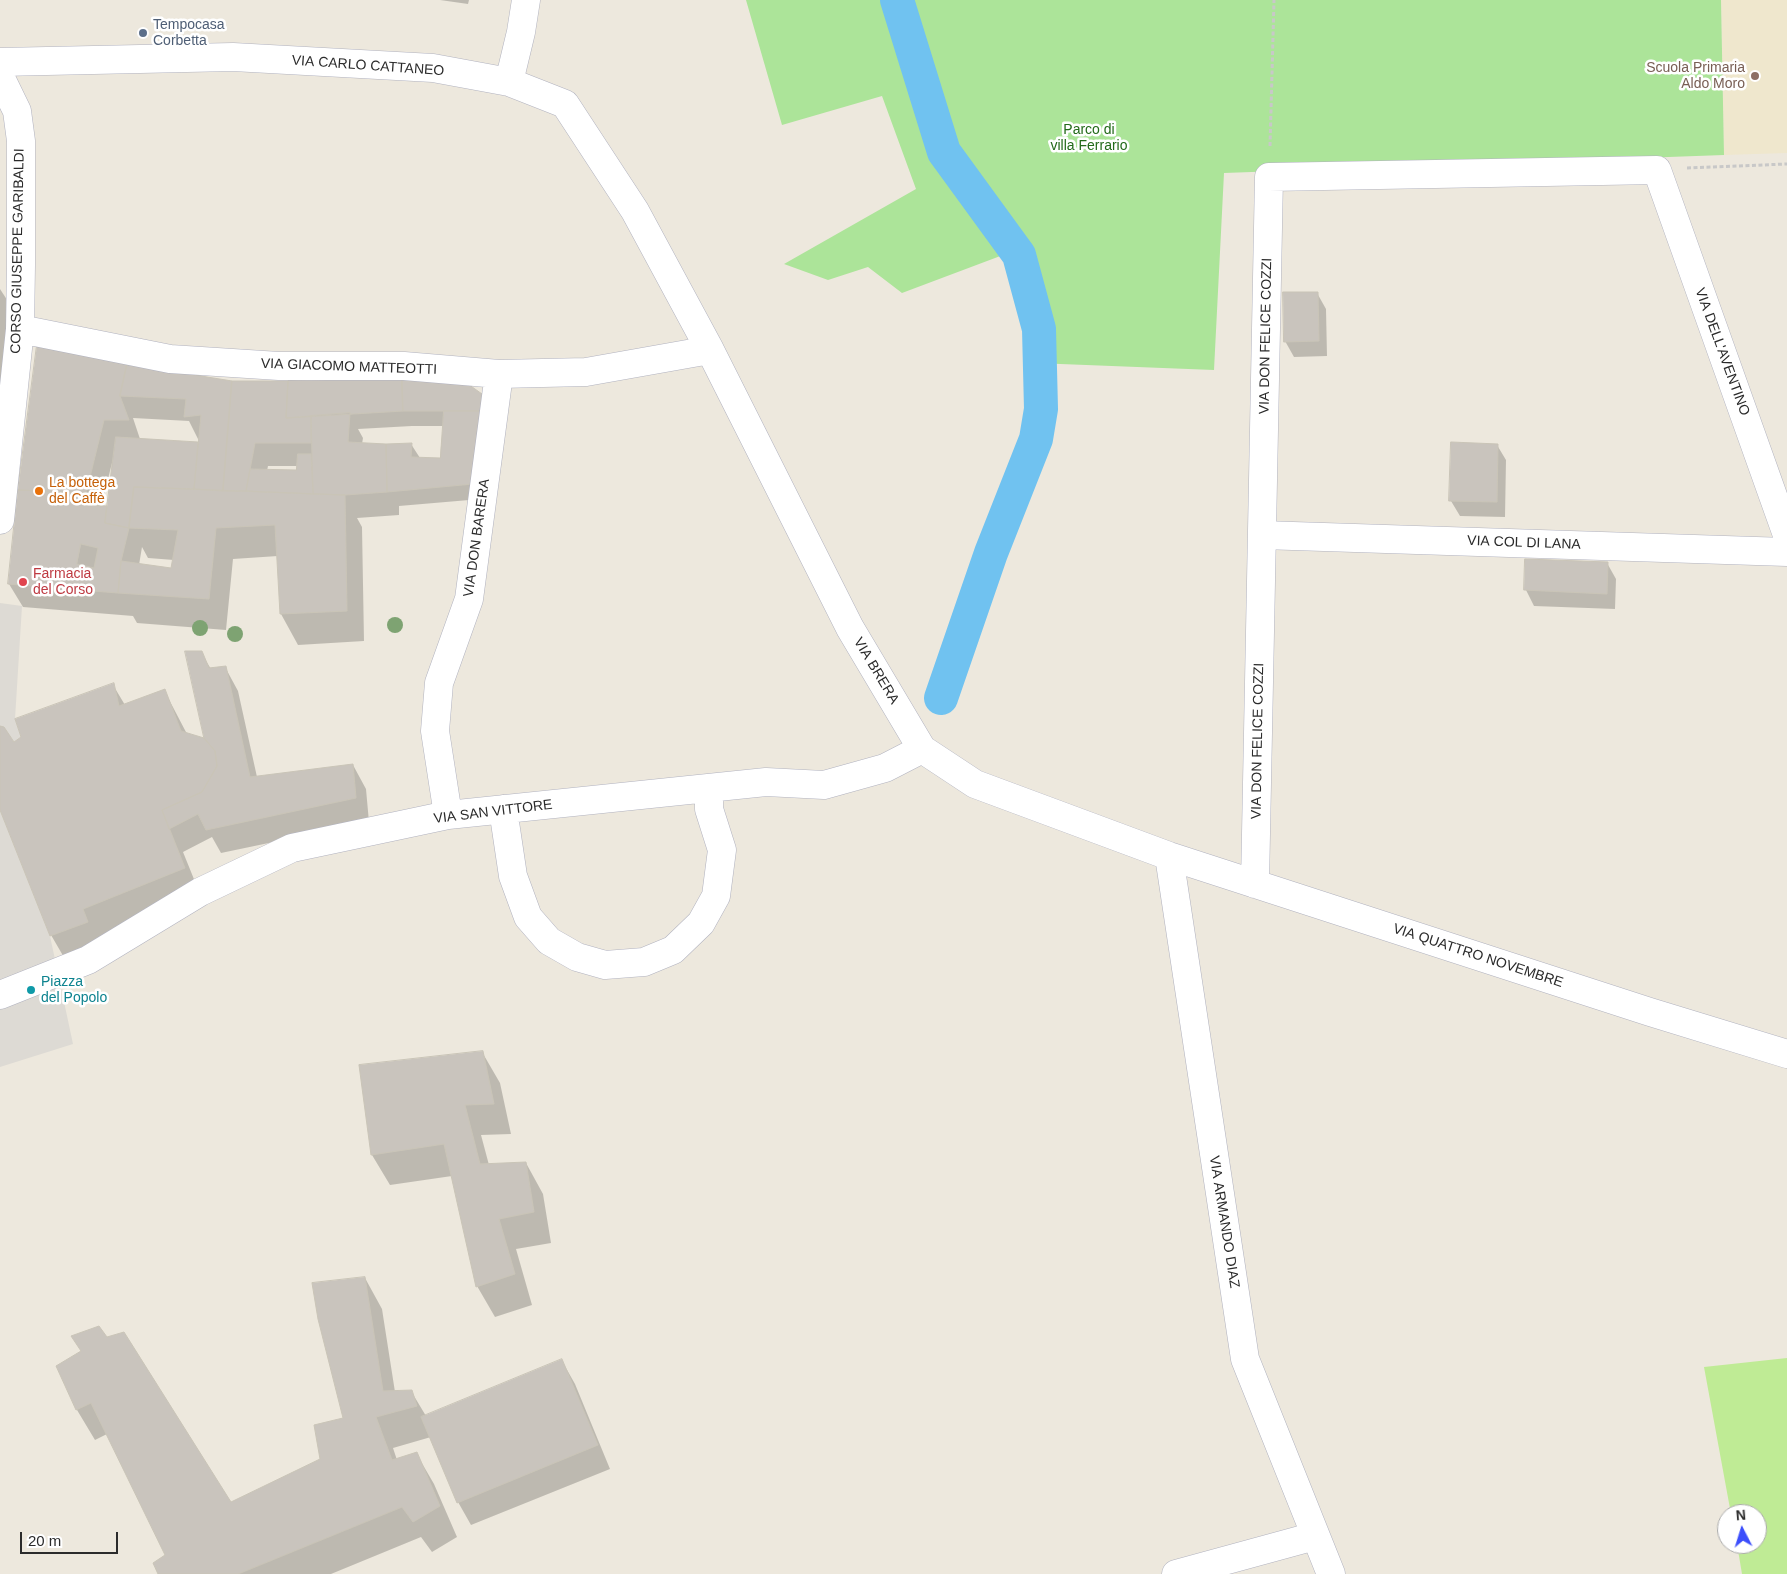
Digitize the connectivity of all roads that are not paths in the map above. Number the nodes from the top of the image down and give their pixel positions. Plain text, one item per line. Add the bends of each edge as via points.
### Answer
1 (526, 0) edge
2 (0, 62) edge
3 (0, 76) edge
4 (509, 82) junction
5 (1657, 170) joint
6 (10, 267) edge
7 (20, 328) junction
8 (710, 350) junction
9 (499, 374) junction
10 (0, 520) edge
11 (1262, 535) junction
12 (1787, 535) edge
13 (1787, 552) edge
14 (922, 749) junction
15 (709, 788) junction
16 (503, 810) junction
17 (448, 815) junction
18 (1169, 856) junction
19 (1255, 884) junction
20 (0, 995) edge
21 (1787, 1054) edge
22 (1316, 1536) junction
23 (1176, 1574) edge
24 (1331, 1574) edge

1 - 4 street
2 - 4 street, VIA CARLO CATTANEO via 233,57 433,68
3 - 6 street, CORSO GIUSEPPE GARIBALDI via 17,111 21,141
4 - 8 street, VIA CARLO CATTANEO via 565,104 634,211
5 - 11 street, VIA DON FELICE COZZI via 1269,177
5 - 12 street, VIA DELL'AVENTINO
6 - 7 street, CORSO GIUSEPPE GARIBALDI
7 - 9 street, VIA GIACOMO MATTEOTTI via 170,359 279,366 404,366
7 - 10 street, CORSO GIUSEPPE GARIBALDI
8 - 9 street, VIA GIACOMO MATTEOTTI via 586,372
8 - 14 street, VIA BRERA via 850,628
9 - 17 street, VIA DON BARERA via 469,599 438,683 435,731
11 - 13 street, VIA COL DI LANA
11 - 19 street, VIA DON FELICE COZZI
14 - 15 street, VIA SAN VITTORE via 885,768 824,785 766,782
14 - 18 street, VIA BRERA via 975,784
15 - 16 street, VIA SAN VITTORE
15 - 16 street via 709,809 722,850 716,896 701,923 673,950 644,962 605,965 577,958 549,941 528,917 513,876
16 - 17 street, VIA SAN VITTORE
17 - 20 street, VIA SAN VITTORE via 292,848 200,892 88,960
18 - 19 street, VIA QUATTRO NOVEMBRE
18 - 22 street, VIA ARMANDO DIAZ via 1245,1359
19 - 21 street, VIA QUATTRO NOVEMBRE
22 - 23 street
22 - 24 street, VIA ARMANDO DIAZ

